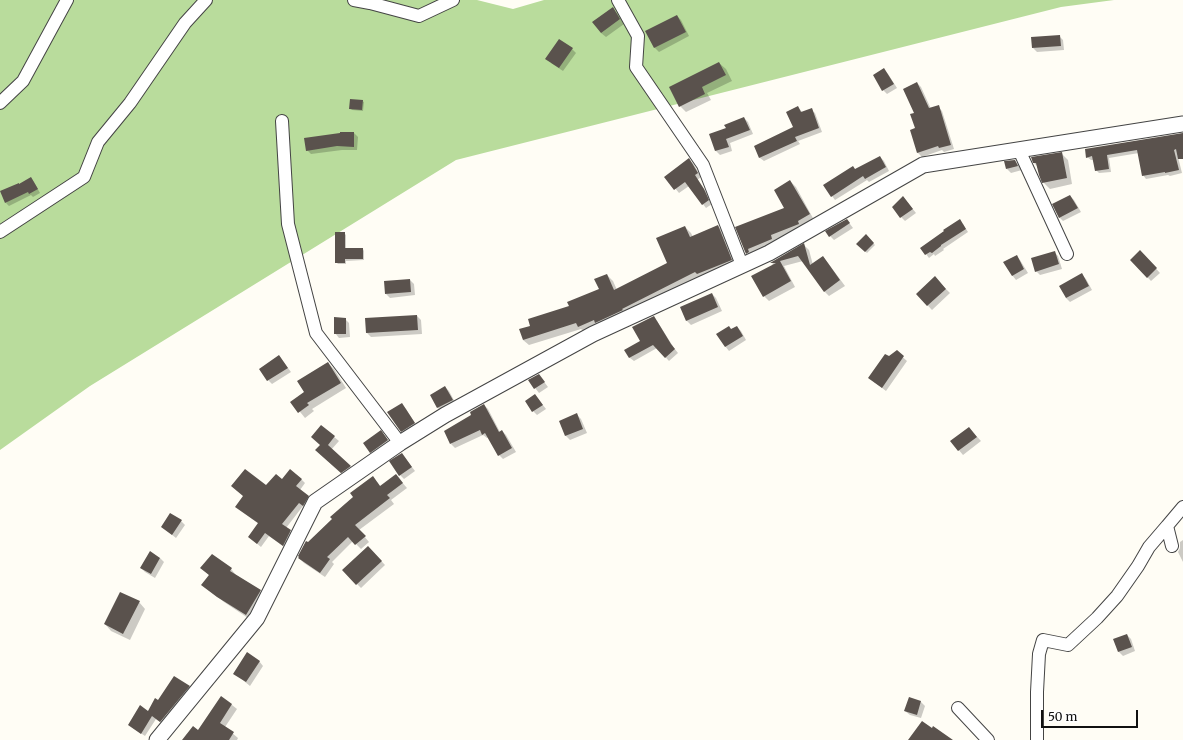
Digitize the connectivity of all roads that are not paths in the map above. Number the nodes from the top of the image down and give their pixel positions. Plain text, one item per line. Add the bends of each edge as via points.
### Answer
1 (67, 0) edge
2 (206, 0) edge
3 (354, 0) edge
4 (453, 0) edge
5 (618, 0) edge
6 (0, 103) edge
7 (282, 121) dead end
8 (1183, 124) edge
9 (1019, 150) junction
10 (0, 232) edge
11 (1067, 254) dead end
12 (742, 265) junction
13 (400, 443) junction
14 (1183, 507) edge
15 (1167, 526) junction
16 (1172, 546) dead end
17 (958, 708) dead end
18 (158, 740) edge
19 (988, 740) edge
20 (1037, 740) edge

1 - 6 street via 23,82
2 - 10 street via 185,23 130,103 98,142 84,177
3 - 4 street via 419,16
5 - 12 street via 638,36 636,67 703,165
7 - 13 street via 288,224 316,333
8 - 9 street
9 - 11 street
9 - 12 street via 924,165 768,253
12 - 13 street via 593,334 445,415
13 - 18 street via 315,502 257,618
14 - 15 street
15 - 16 street
15 - 20 street via 1149,547 1117,596 1068,645 1043,640 1037,692
17 - 19 street

